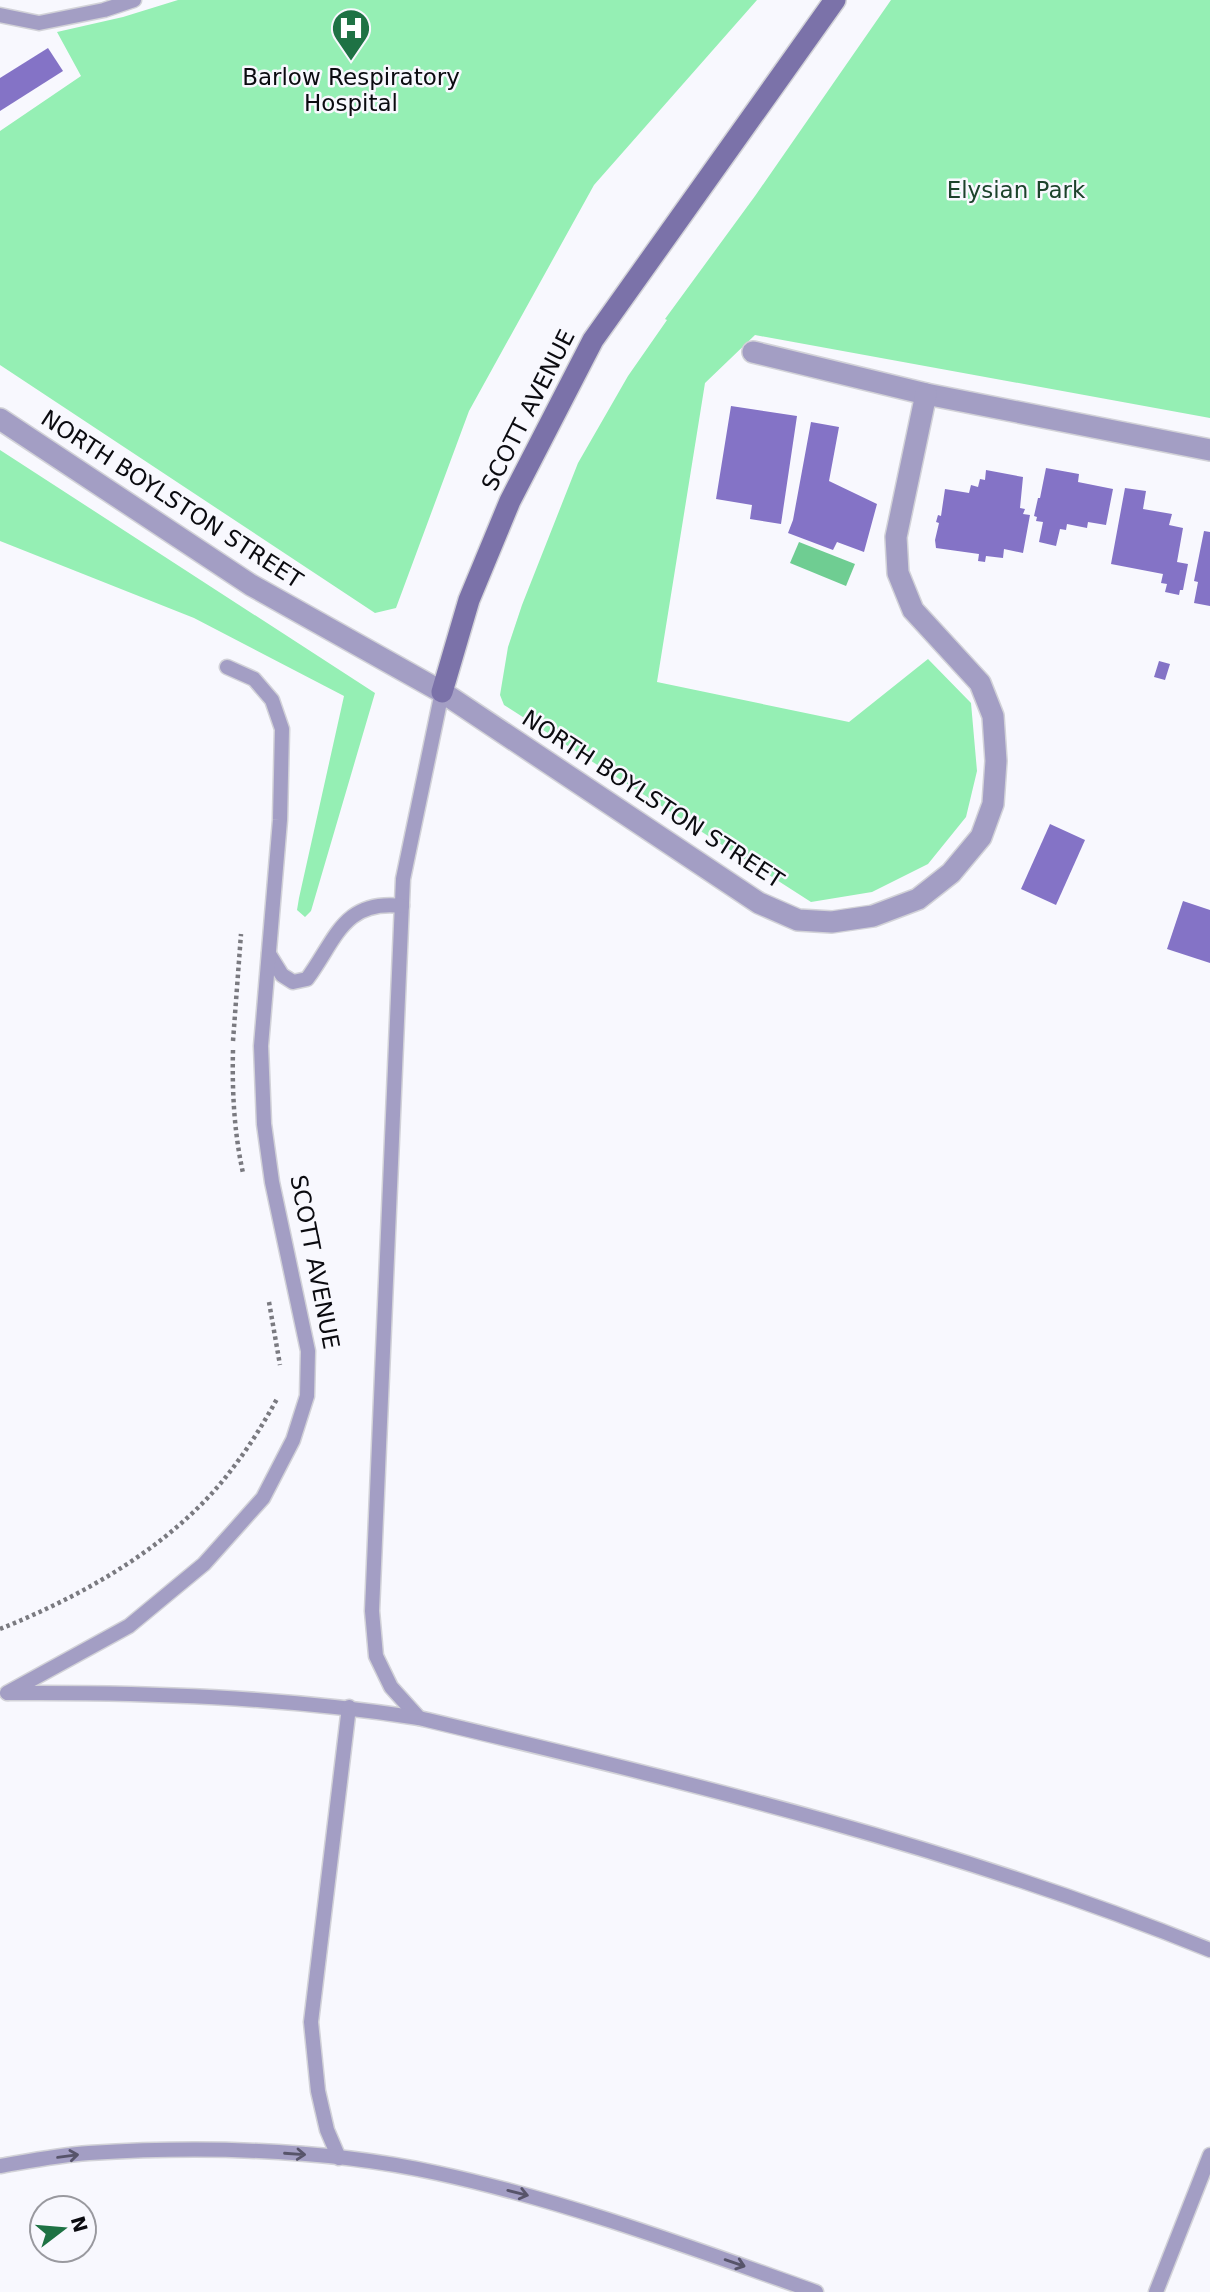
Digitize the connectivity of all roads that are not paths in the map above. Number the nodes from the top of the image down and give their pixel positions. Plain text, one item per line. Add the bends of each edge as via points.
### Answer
1 (134, 0) edge
2 (835, 0) edge
3 (0, 15) edge
4 (753, 352) dead end
5 (926, 394) junction
6 (0, 419) edge
7 (1210, 450) edge
8 (228, 667) dead end
9 (442, 692) junction
10 (402, 906) junction
11 (269, 954) junction
12 (4, 1694) edge
13 (349, 1707) junction
14 (419, 1718) junction
15 (1210, 1950) edge
16 (1210, 2155) edge
17 (339, 2158) junction
18 (0, 2166) edge
19 (816, 2292) edge
20 (1156, 2292) edge

1 - 3 lane via 39,23
2 - 9 street, SCOTT AVENUE via 593,340 510,501 469,600
4 - 5 street
5 - 7 street
5 - 9 street, NORTH BOYLSTON STREET via 896,537 898,573 913,610 980,683 993,716 996,761 993,804 981,837 951,873 918,899 873,916 832,922 798,920 759,903
6 - 9 street, NORTH BOYLSTON STREET via 251,585
8 - 11 lane, SCOTT AVENUE via 254,679 272,700 282,730
9 - 10 lane, SCOTT AVENUE via 403,878
10 - 11 lane via 361,909 339,927 307,979 293,982 282,975
10 - 14 lane, SCOTT AVENUE via 372,1611 376,1657 391,1687
11 - 12 lane, SCOTT AVENUE via 261,1046 264,1124 308,1351 307,1396 293,1440 262,1498 204,1564 129,1626
12 - 13 lane via 135,1693
13 - 14 lane
13 - 17 lane via 311,2022 318,2091
14 - 15 lane via 849,1827 1098,1906
16 - 20 lane
18 -> 17 lane via 91,2153 208,2148
17 -> 19 lane via 436,2172 546,2200

